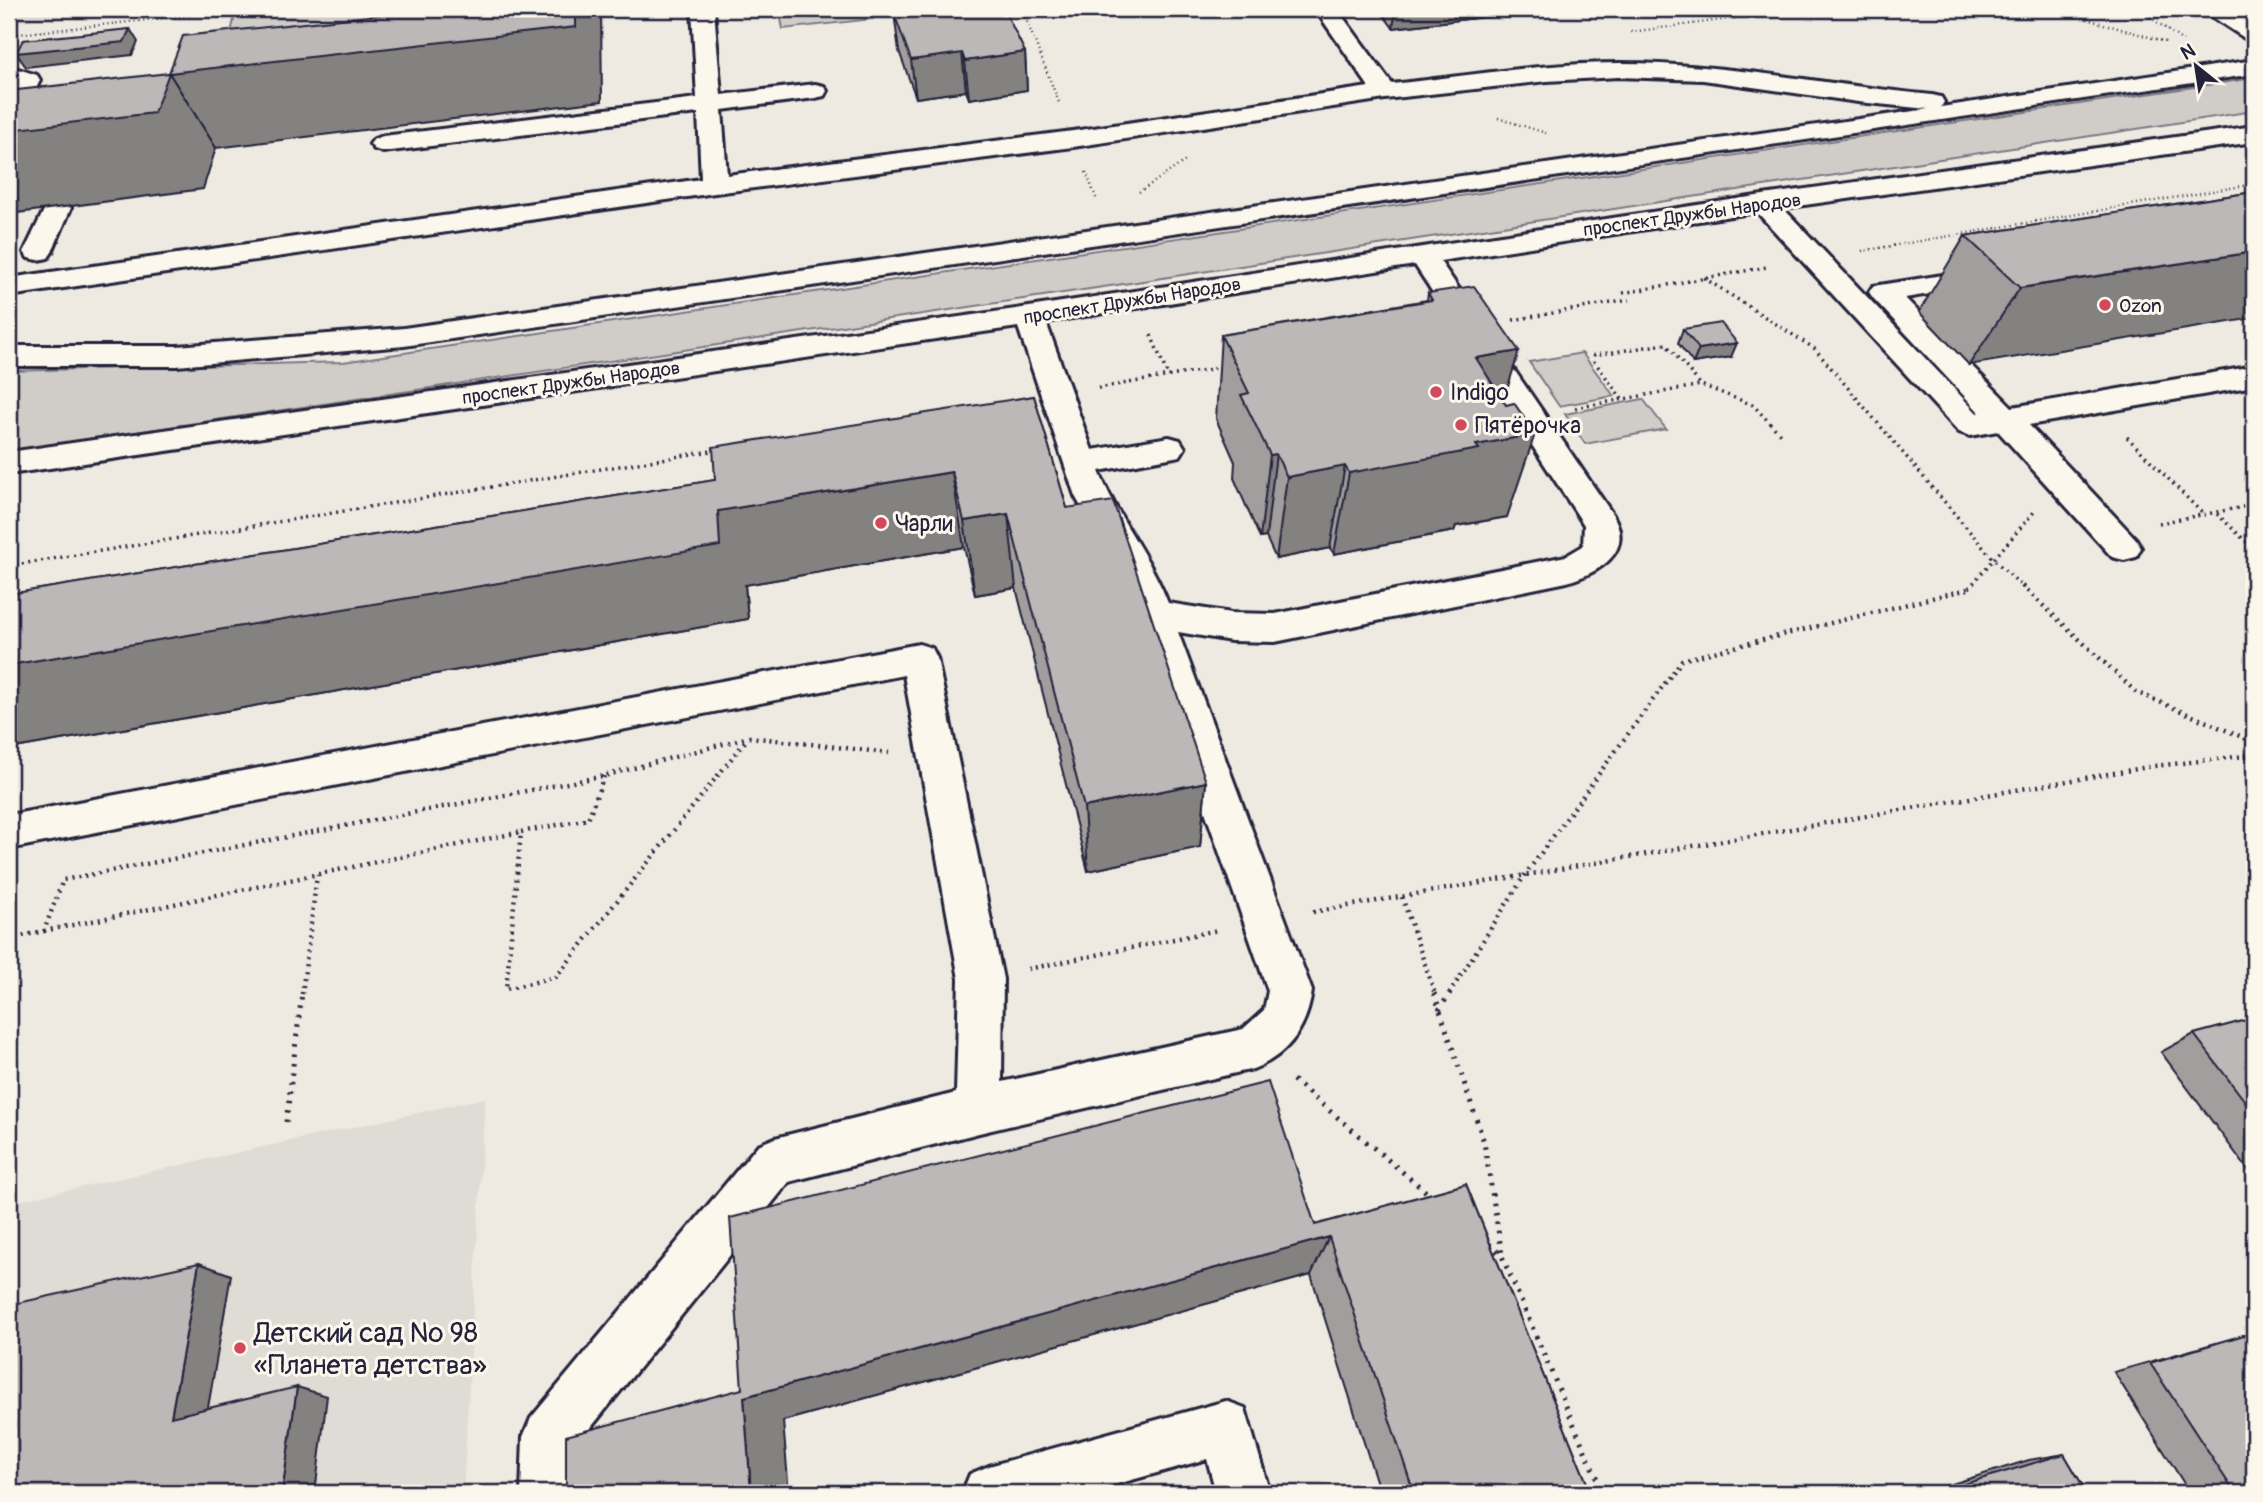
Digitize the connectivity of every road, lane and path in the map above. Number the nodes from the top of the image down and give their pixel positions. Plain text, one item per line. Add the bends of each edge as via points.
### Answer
1 (247, 9) edge
2 (703, 9) edge
3 (1326, 9) edge
4 (1701, 9) edge
5 (2052, 9) edge
6 (2138, 9) edge
7 (2216, 9) edge
8 (1713, 21) dead end
9 (2254, 34) edge
10 (9, 35) edge
11 (2170, 44) dead end
12 (2187, 44) dead end
13 (2254, 67) edge
14 (9, 73) edge
15 (815, 91) dead end
16 (1385, 92) junction
17 (709, 104) junction
18 (1994, 107) junction
19 (9, 121) edge
20 (33, 134) edge
21 (2254, 134) edge
22 (9, 136) edge
23 (383, 144) dead end
24 (2254, 184) edge
25 (715, 185) junction
26 (1763, 203) junction
27 (58, 208) dead end
28 (38, 252) dead end
29 (1422, 255) junction
30 (1816, 259) junction
31 (2021, 272) edge
32 (1704, 278) junction
33 (9, 287) edge
34 (1623, 293) dead end
35 (1629, 300) dead end
36 (1030, 316) junction
37 (1470, 327) junction
38 (1149, 328) dead end
39 (9, 356) edge
40 (1237, 365) edge
41 (1168, 376) junction
42 (2254, 376) edge
43 (1701, 384) junction
44 (1622, 399) junction
45 (2094, 404) junction
46 (1564, 410) dead end
47 (2005, 419) junction
48 (1062, 428) junction
49 (1782, 436) dead end
50 (1169, 448) dead end
51 (726, 449) edge
52 (9, 463) edge
53 (2062, 479) junction
54 (2254, 505) edge
55 (2217, 513) junction
56 (2205, 516) junction
57 (2116, 540) joint
58 (2254, 549) edge
59 (1993, 559) junction
60 (9, 566) edge
61 (1154, 614) junction
62 (749, 737) junction
63 (2254, 742) edge
64 (2254, 755) edge
65 (938, 758) junction
66 (604, 776) junction
67 (9, 832) edge
68 (522, 832) junction
69 (317, 875) junction
70 (1525, 875) junction
71 (1402, 896) junction
72 (1302, 914) dead end
73 (1223, 929) dead end
74 (44, 932) junction
75 (9, 939) edge
76 (981, 979) junction
77 (1439, 1010) junction
78 (1253, 1048) junction
79 (979, 1110) junction
80 (286, 1122) dead end
81 (1438, 1202) edge
82 (1481, 1238) edge
83 (1502, 1255) junction
84 (548, 1493) edge
85 (989, 1493) edge
86 (1243, 1493) edge
87 (1603, 1493) edge

1 - 10 path
2 - 17 street
3 - 16 street
4 - 8 path
5 - 11 path
6 - 12 path
7 - 9 street
13 - 18 street
14 - 19 street via 28,80
15 - 17 street
16 - 18 street via 1618,70 1703,73
16 - 25 street via 1073,139
17 - 23 street
17 - 25 street
18 - 39 street via 404,337 177,356
20 - 22 street
21 - 26 street, проспект Дружбы Народов
24 - 30 path
25 - 33 street
26 - 29 street, проспект Дружбы Народов
26 - 30 street
27 - 28 street
29 - 36 street, проспект Дружбы Народов
29 - 37 street
30 - 32 path
30 - 47 street via 1970,425
31 - 47 street via 1884,292
32 - 34 path
32 - 59 path via 1815,349
35 - 37 path
36 - 48 street
36 - 52 street, проспект Дружбы Народов
37 - 61 street via 1601,524 1604,539 1593,558 1567,569 1275,628 1231,627
38 - 41 path
40 - 41 path
41 - 48 path
42 - 45 street
43 - 44 path
43 - 44 path via 1666,344 1594,355
43 - 49 path via 1753,405
44 - 46 path
45 - 47 street
45 - 56 path
47 - 53 street
48 - 50 street
48 - 61 street via 1097,508 1136,571
51 - 60 path
53 - 57 street
53 - 59 path
54 - 55 path
55 - 56 path
55 - 58 path
56 - 57 path
59 - 63 path via 2136,692
59 - 70 path via 1968,589 1682,660
61 - 78 street via 1290,991 1280,1026
62 - 65 path
62 - 66 path
62 - 68 path via 556,977 506,989
64 - 70 path via 2154,766
65 - 67 street via 919,658
65 - 76 street
66 - 68 path via 589,819
66 - 74 path via 64,880
68 - 69 path
69 - 74 path
69 - 80 path
70 - 71 path
70 - 77 path
71 - 72 path
71 - 77 path
73 - 76 path
74 - 75 path
76 - 79 street
77 - 83 path via 1484,1142
78 - 79 street
78 - 81 path
79 - 84 street via 775,1162 550,1437
82 - 83 path
83 - 87 path
85 - 86 street via 1226,1427

